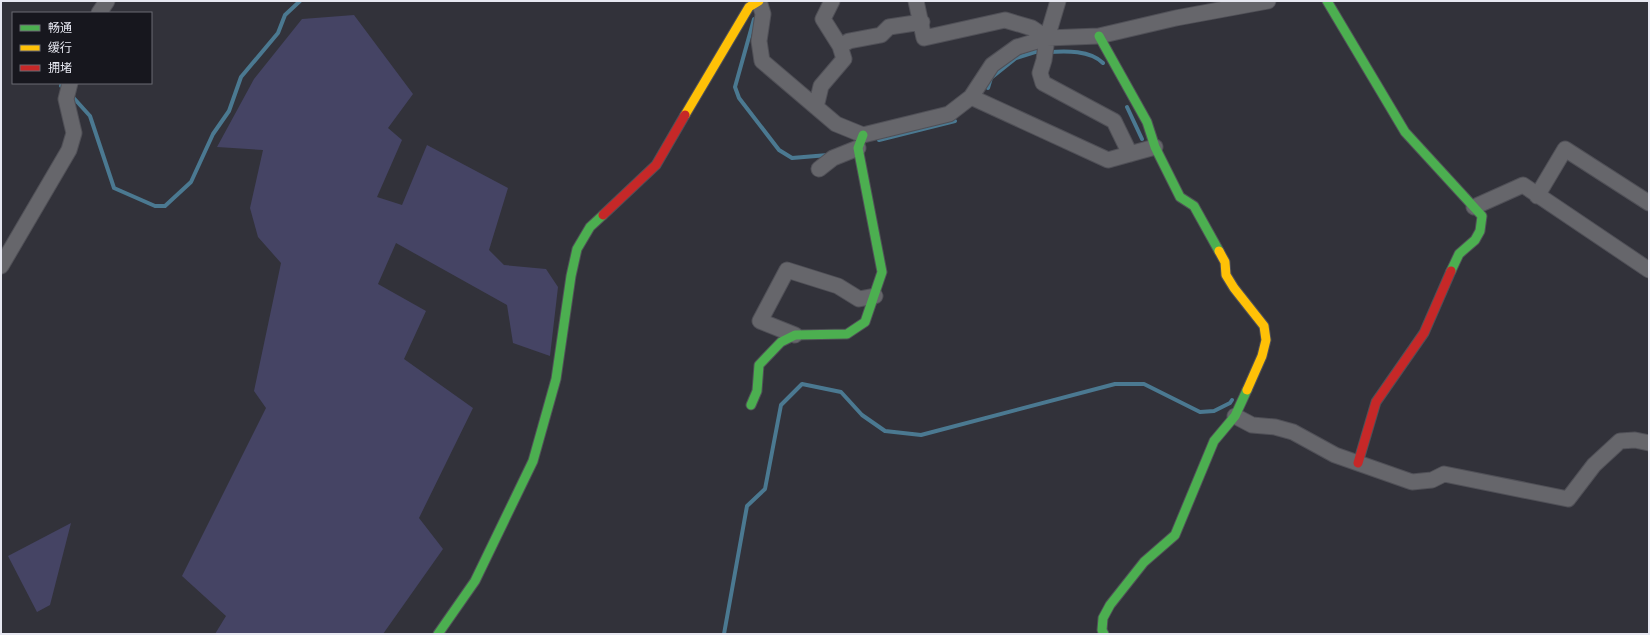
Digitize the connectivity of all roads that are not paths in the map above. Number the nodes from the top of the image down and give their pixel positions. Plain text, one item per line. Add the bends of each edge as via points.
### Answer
1 (107, 1) edge
2 (832, 1) edge
3 (916, 1) edge
4 (1058, 1) edge
5 (1267, 1) edge
6 (1327, 1) edge
7 (754, 3) edge
8 (100, 12) edge
9 (922, 22) junction
10 (1099, 36) junction
11 (840, 46) junction
12 (1046, 47) junction
13 (69, 89) edge
14 (971, 97) junction
15 (816, 107) junction
16 (860, 142) junction
17 (1144, 150) junction
18 (819, 169) dead end
19 (1537, 196) junction
20 (1649, 203) edge
21 (1474, 206) junction
22 (1, 266) edge
23 (1649, 270) edge
24 (875, 296) junction
25 (795, 335) junction
26 (750, 405) dead end
27 (1235, 416) junction
28 (1649, 443) edge
29 (1358, 463) junction
30 (438, 634) edge
31 (1104, 634) edge

1 - 8 street
2 - 11 street via 823,19
3 - 9 street
4 - 12 street
5 - 10 street
6 - 21 street via 1406,132
7 - 15 street via 763,14 759,41 762,61
7 - 30 street via 656,165 590,227 577,249 556,379 533,461 475,581
9 - 11 street via 889,27 881,35 849,41
9 - 12 street via 924,38 1006,20 1032,28
10 - 12 street
10 - 17 street via 1147,122
11 - 15 street via 844,59 821,86
12 - 14 street via 1017,47 992,65
12 - 17 street via 1040,73 1043,83 1114,121
13 - 22 street via 74,133 69,150
14 - 16 street via 949,114
14 - 17 street via 1108,160
15 - 16 street
16 - 18 street
16 - 24 street via 882,272
17 - 27 street via 1180,197 1194,206 1225,262 1226,275 1264,326 1266,340 1262,356
19 - 20 street via 1565,149
19 - 21 street via 1523,185
19 - 23 street
21 - 29 street via 1482,216 1480,231 1475,240 1459,254 1424,333 1376,402
24 - 25 street via 865,322 847,334
24 - 25 street via 860,299 838,286 787,270 760,321
25 - 26 street via 781,342 759,365 757,391
27 - 29 street via 1252,425 1293,432 1336,455
27 - 31 street via 1214,441 1175,535 1144,562 1110,605 1103,618
28 - 29 street via 1635,440 1620,441 1594,465 1568,499 1444,474 1432,480 1412,482

